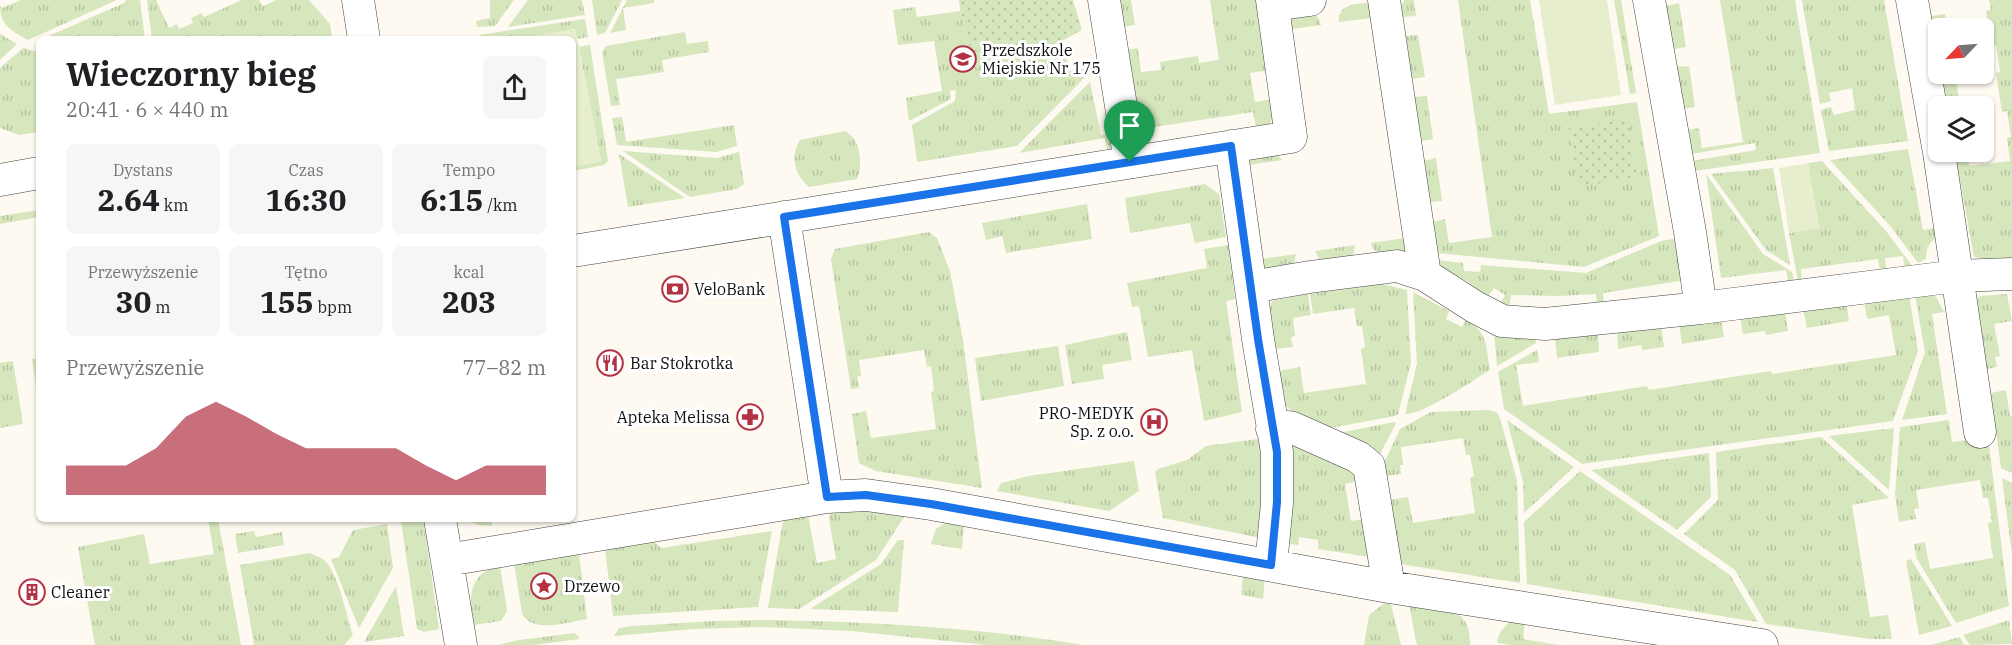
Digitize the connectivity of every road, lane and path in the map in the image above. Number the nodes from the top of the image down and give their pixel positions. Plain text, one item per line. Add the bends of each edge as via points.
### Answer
1 (358, 0) edge
2 (1104, 0) edge
3 (1310, 0) edge
4 (1384, 0) edge
5 (1649, 0) edge
6 (1912, 0) edge
7 (1272, 3) edge
8 (364, 36) edge
9 (1929, 96) edge
10 (1231, 146) junction
11 (1130, 162) junction
12 (1940, 162) edge
13 (36, 174) edge
14 (0, 180) edge
15 (784, 217) junction
16 (576, 251) edge
17 (2012, 274) edge
18 (1425, 275) junction
19 (1957, 276) junction
20 (1251, 287) junction
21 (1701, 308) junction
22 (1272, 429) junction
23 (1980, 432) dead end
24 (827, 497) junction
25 (441, 522) edge
26 (447, 560) junction
27 (1271, 565) junction
28 (1389, 587) junction
29 (461, 645) edge
30 (1762, 645) edge

1 - 8 street
2 - 11 street
3 - 7 street
4 - 18 street
5 - 21 street
6 - 9 street
7 - 10 street via 1292,137
10 - 11 street
10 - 20 street
11 - 15 street
12 - 19 street
13 - 14 street
15 - 16 street
15 - 24 street
17 - 19 street
18 - 20 street via 1397,266
18 - 21 street via 1502,321 1545,324
19 - 21 street
19 - 23 street
20 - 22 street
22 - 27 street via 1277,452 1277,502
22 - 28 street via 1293,428 1358,457 1369,466
24 - 26 street
24 - 27 street via 866,495 953,508
25 - 26 street
26 - 29 street
27 - 28 street
28 - 30 street

